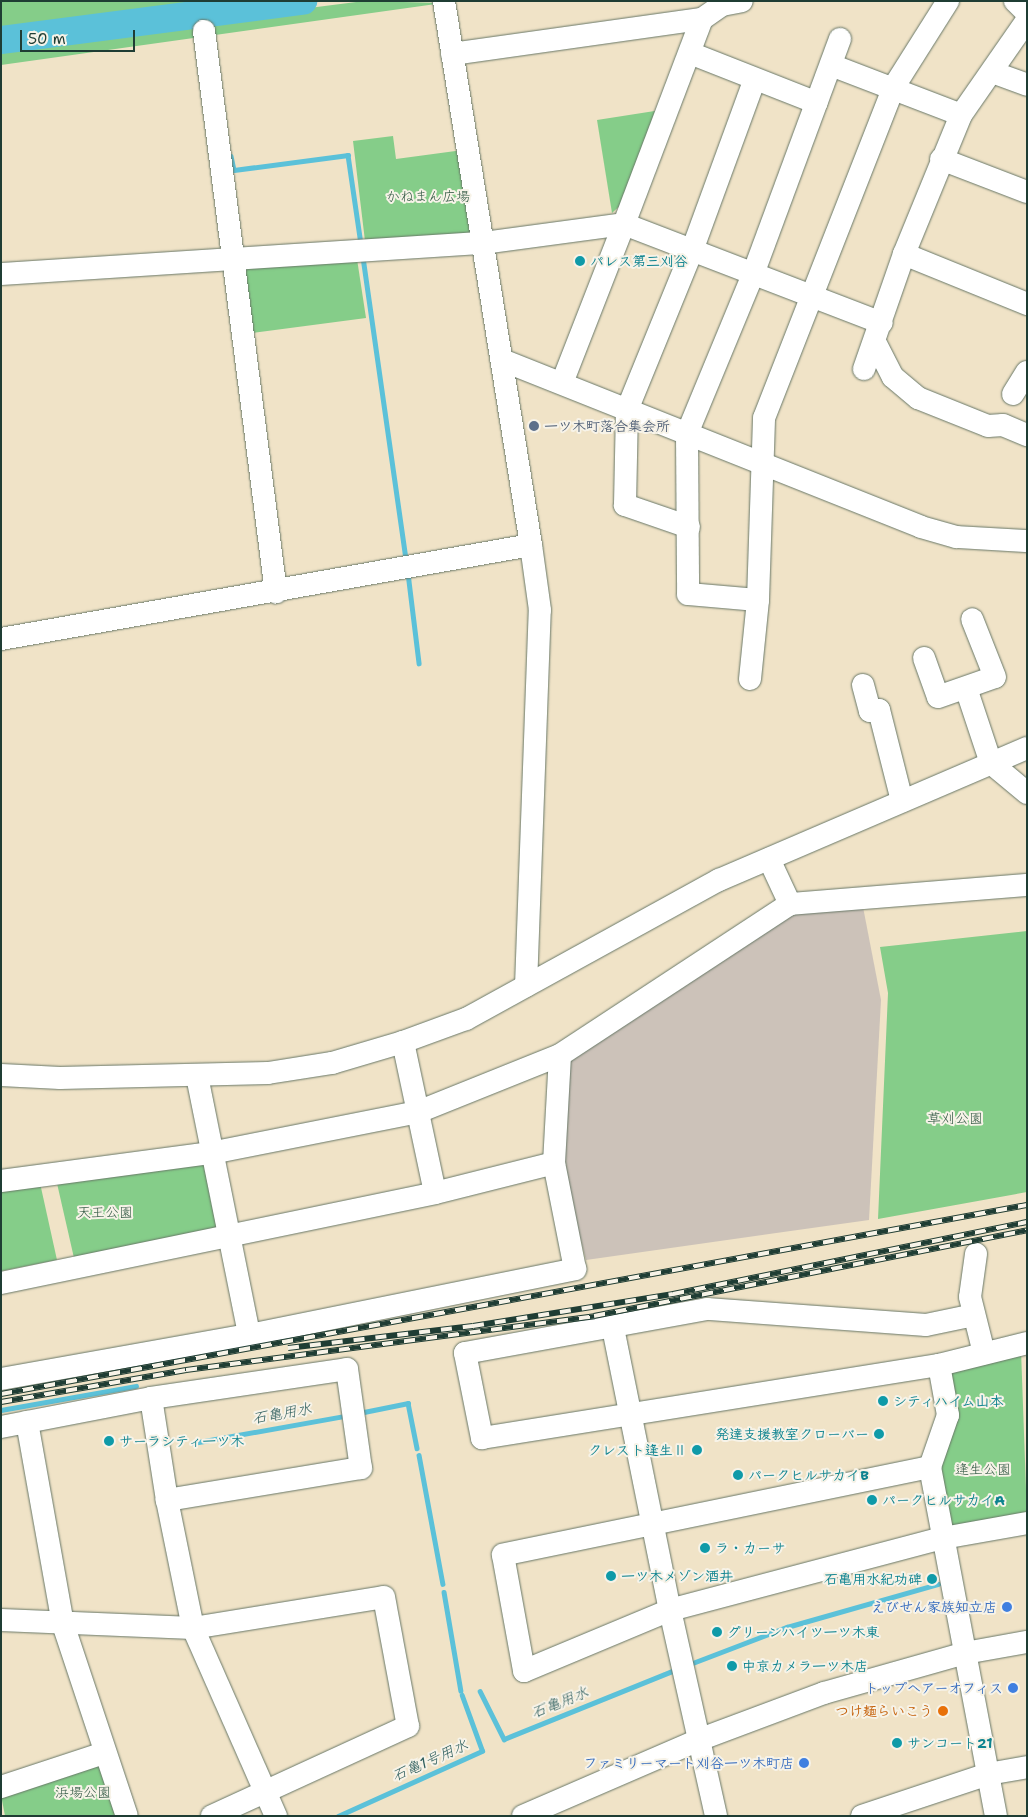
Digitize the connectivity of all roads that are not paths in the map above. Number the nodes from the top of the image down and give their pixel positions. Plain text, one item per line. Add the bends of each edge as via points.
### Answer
1 (444, 1) edge
2 (742, 1) edge
3 (948, 1) edge
4 (1015, 1) edge
5 (1027, 13) edge
6 (702, 19) junction
7 (1027, 20) edge
8 (204, 31) dead end
9 (840, 39) dead end
10 (690, 53) junction
11 (452, 54) junction
12 (831, 65) junction
13 (992, 72) junction
14 (754, 81) junction
15 (1027, 85) edge
16 (893, 88) junction
17 (816, 103) junction
18 (961, 115) junction
19 (941, 159) junction
20 (1027, 192) edge
21 (624, 224) junction
22 (484, 243) junction
23 (693, 248) junction
24 (904, 254) junction
25 (233, 257) junction
26 (754, 272) junction
27 (1, 274) edge
28 (812, 296) junction
29 (1027, 304) edge
30 (879, 333) junction
31 (502, 360) junction
32 (864, 368) dead end
33 (1027, 372) edge
34 (562, 383) junction
35 (1013, 394) dead end
36 (627, 410) junction
37 (688, 434) junction
38 (1027, 435) edge
39 (763, 463) junction
40 (689, 527) junction
41 (1027, 541) edge
42 (530, 545) junction
43 (276, 592) junction
44 (758, 600) junction
45 (972, 619) dead end
46 (1, 639) edge
47 (924, 658) dead end
48 (750, 679) dead end
49 (863, 685) dead end
50 (966, 688) junction
51 (1027, 748) edge
52 (991, 763) junction
53 (1027, 793) edge
54 (902, 801) junction
55 (769, 859) junction
56 (1027, 885) edge
57 (790, 904) junction
58 (526, 986) junction
59 (403, 1042) junction
60 (560, 1055) junction
61 (1, 1075) edge
62 (197, 1076) junction
63 (418, 1112) junction
64 (210, 1153) junction
65 (554, 1163) junction
66 (1, 1181) edge
67 (435, 1193) junction
68 (230, 1237) junction
69 (976, 1254) dead end
70 (1, 1283) edge
71 (974, 1314) junction
72 (613, 1328) junction
73 (249, 1335) junction
74 (1027, 1344) edge
75 (984, 1353) junction
76 (939, 1365) junction
77 (1, 1379) edge
78 (151, 1398) junction
79 (631, 1414) junction
80 (27, 1422) junction
81 (1, 1427) edge
82 (930, 1467) junction
83 (166, 1500) junction
84 (653, 1522) junction
85 (1027, 1523) edge
86 (943, 1538) junction
87 (670, 1610) junction
88 (1, 1620) edge
89 (63, 1624) junction
90 (193, 1628) junction
91 (1027, 1642) edge
92 (965, 1653) junction
93 (701, 1739) junction
94 (104, 1753) junction
95 (1027, 1767) edge
96 (988, 1774) junction
97 (1, 1787) edge
98 (265, 1791) junction
99 (127, 1816) edge
100 (212, 1816) edge
101 (276, 1816) edge
102 (523, 1816) edge
103 (716, 1816) edge
104 (862, 1816) edge
105 (996, 1816) edge

1 - 11 street
2 - 6 street via 722,5
3 - 16 street
4 - 5 street
6 - 10 street
6 - 11 street
7 - 13 street
8 - 25 street
9 - 12 street
10 - 14 street
10 - 21 street
11 - 22 street
12 - 16 street
12 - 17 street
13 - 15 street
13 - 18 street
14 - 17 street
14 - 23 street
16 - 18 street
16 - 28 street
17 - 26 street
18 - 19 street
19 - 20 street
19 - 24 street
21 - 22 street
21 - 23 street
21 - 34 street
22 - 25 street
22 - 31 street
23 - 26 street
23 - 36 street
24 - 29 street
24 - 30 street
25 - 27 street
25 - 43 street
26 - 28 street
26 - 37 street
28 - 30 street
28 - 39 street via 764,418
30 - 32 street
30 - 38 street via 893,377 918,398 988,426 1003,425
31 - 34 street
31 - 42 street
33 - 35 street
34 - 36 street
36 - 37 street
36 - 40 street via 625,505
37 - 39 street
37 - 40 street
39 - 41 street via 921,527 957,537
39 - 44 street
40 - 44 street via 688,594
42 - 43 street
42 - 58 street via 540,610
43 - 46 street
44 - 48 street
45 - 50 street via 995,677
47 - 50 street via 938,697
49 - 54 street via 870,711 879,710
50 - 52 street
51 - 52 street
52 - 53 street
52 - 54 street
54 - 55 street
55 - 57 street
55 - 58 street via 643,920
56 - 57 street
57 - 60 street
58 - 59 street via 466,1018
59 - 62 street via 323,1064 268,1073
59 - 63 street
60 - 63 street
60 - 65 street
61 - 62 street via 60,1078
62 - 64 street
63 - 64 street
63 - 67 street
64 - 66 street
64 - 68 street
65 - 67 street
65 - 73 street via 574,1269
67 - 68 street
68 - 70 street
68 - 73 street
69 - 71 street via 970,1297
71 - 72 street via 926,1325 707,1309
71 - 75 street
72 - 79 street
72 - 79 street via 465,1352 482,1438
73 - 77 street
74 - 75 street
75 - 76 street
76 - 79 street
76 - 82 street via 948,1415
78 - 80 street
78 - 83 street
78 - 83 street via 347,1369 362,1468
79 - 84 street
80 - 81 street
80 - 89 street
82 - 84 street
82 - 86 street
83 - 90 street
84 - 87 street
84 - 87 street via 503,1555 524,1671
85 - 86 street
86 - 87 street
86 - 92 street
87 - 93 street
88 - 89 street
89 - 90 street
89 - 94 street
90 - 98 street
90 - 98 street via 384,1597 408,1726
91 - 92 street
92 - 93 street via 824,1693
92 - 96 street
93 - 102 street
93 - 103 street
94 - 97 street
94 - 99 street
95 - 96 street
96 - 104 street
96 - 105 street
98 - 100 street
98 - 101 street

